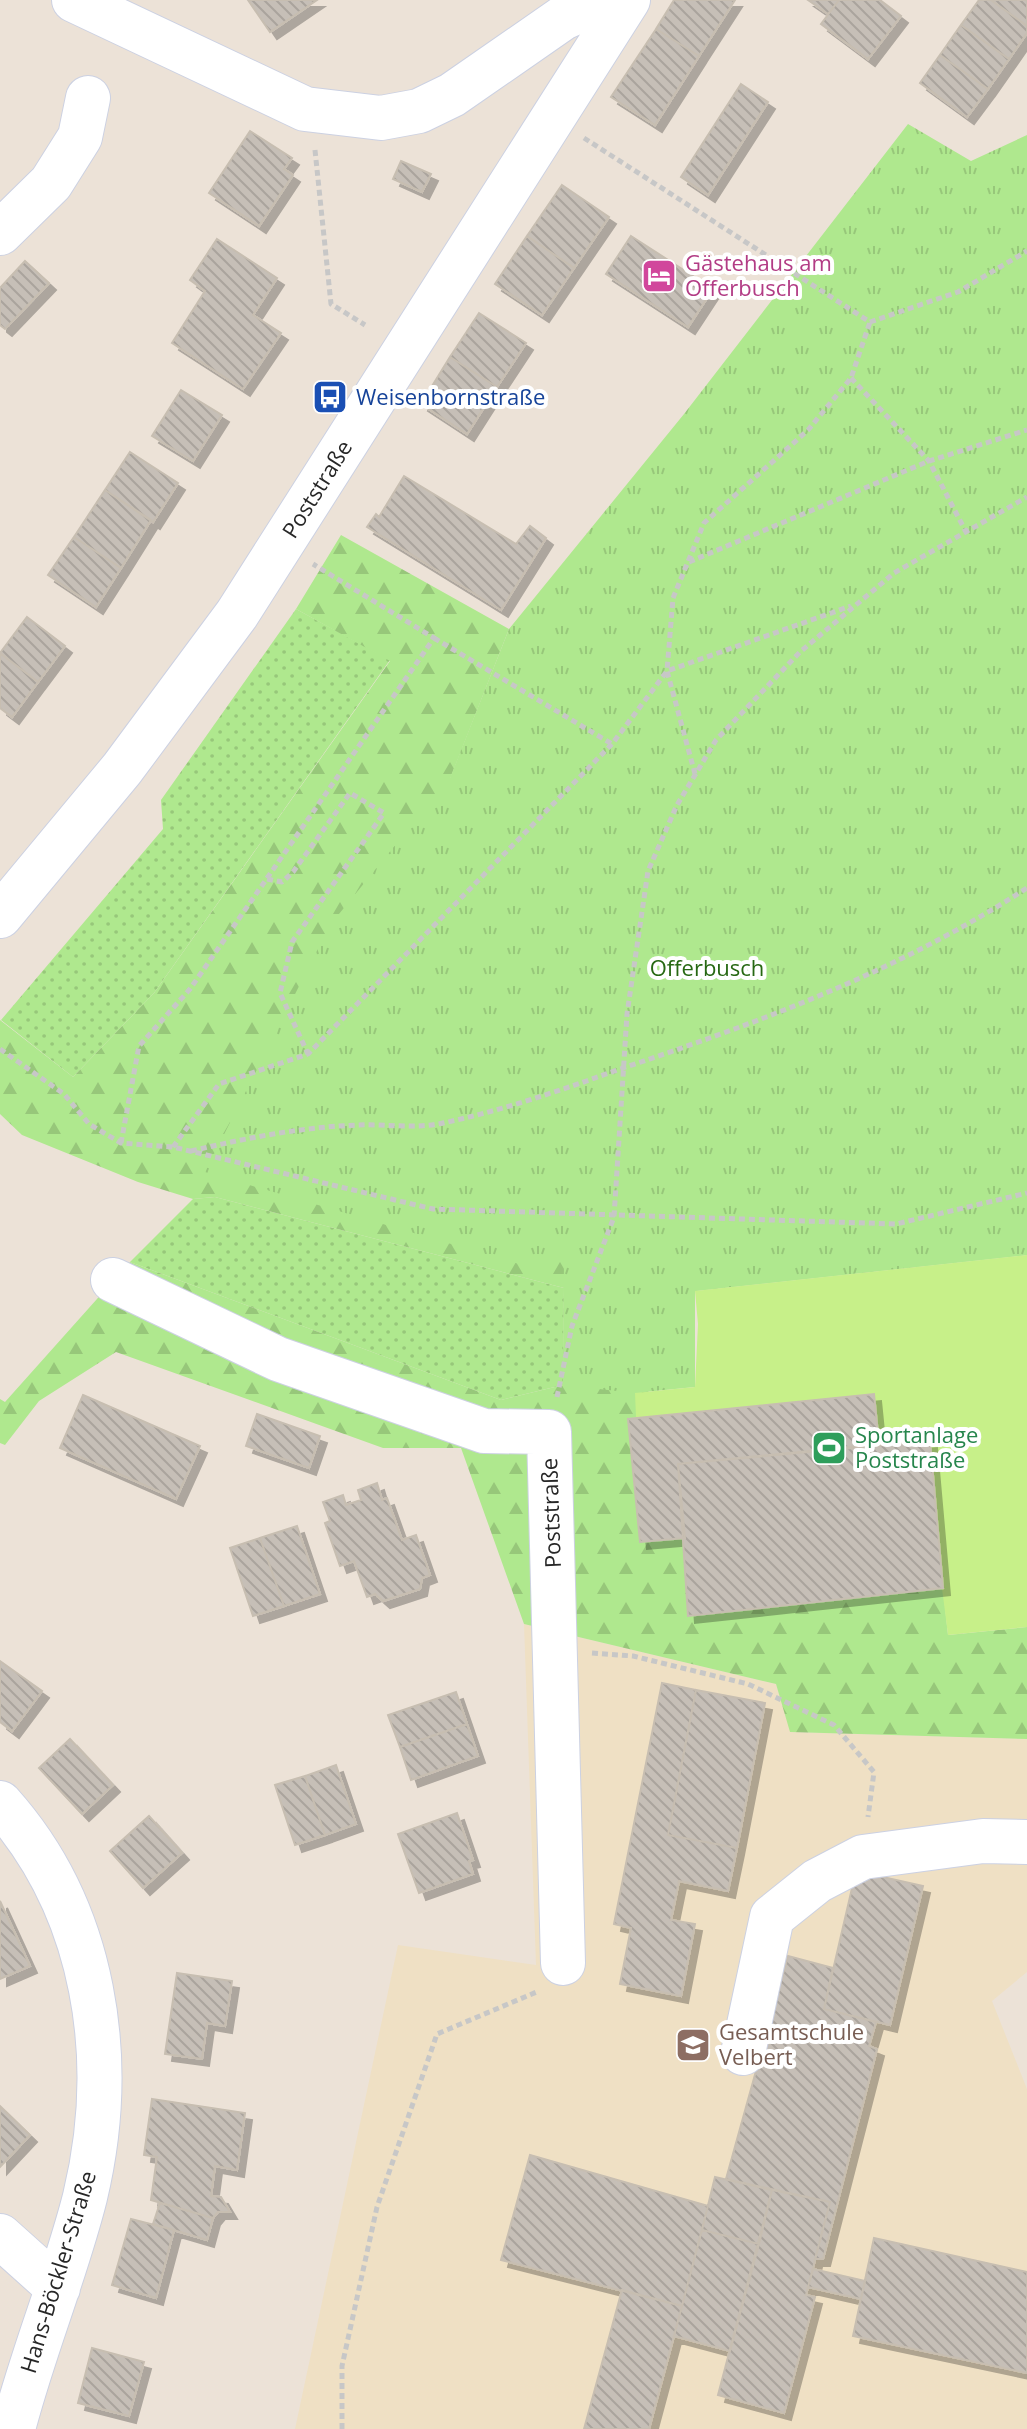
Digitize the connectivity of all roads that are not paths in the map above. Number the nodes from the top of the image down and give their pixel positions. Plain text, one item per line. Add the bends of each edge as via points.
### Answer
1 (74, 0) edge
2 (622, 8) edge
3 (88, 98) dead end
4 (0, 233) edge
5 (0, 916) edge
6 (113, 1280) dead end
7 (0, 1803) edge
8 (1027, 1842) edge
9 (563, 1963) road end
10 (743, 2053) dead end
11 (0, 2236) edge
12 (58, 2288) junction
13 (13, 2429) edge

1 - 2 street via 305,109 381,118 419,111 452,95 563,18 585,8
2 - 5 street, Poststraße via 237,614 122,769
3 - 4 street via 80,137 51,183
6 - 9 street, Poststraße via 278,1359 484,1431 549,1432
7 - 12 street, Hans-Böckler-Straße via 49,1872 74,1924 87,1966 99,2042 94,2149
8 - 10 street via 983,1841 863,1857 817,1881 772,1917
11 - 12 street
12 - 13 street, Hans-Böckler-Straße

